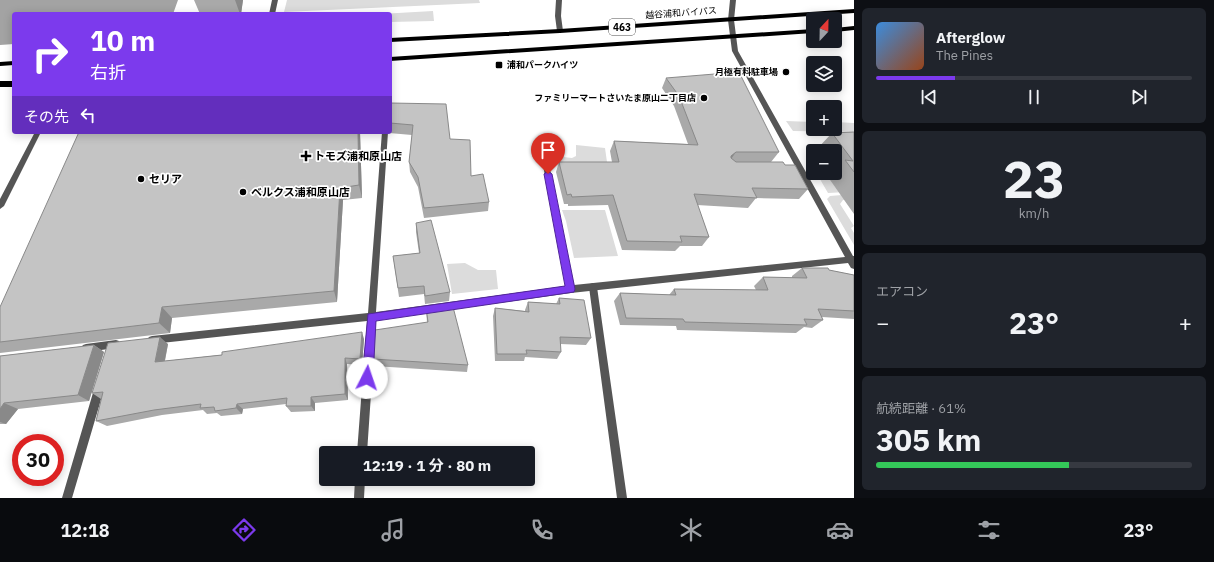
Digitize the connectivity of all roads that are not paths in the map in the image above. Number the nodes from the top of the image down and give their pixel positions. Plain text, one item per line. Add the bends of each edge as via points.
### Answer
1 (275, 0) edge
2 (559, 0) edge
3 (733, 0) edge
4 (854, 11) edge
5 (272, 12) edge
6 (731, 20) junction
7 (854, 28) edge
8 (842, 29) edge
9 (560, 31) junction
10 (806, 31) edge
11 (733, 36) junction
12 (392, 40) edge
13 (392, 59) edge
14 (12, 63) edge
15 (0, 64) edge
16 (0, 84) edge
17 (12, 84) edge
18 (37, 134) edge
19 (385, 134) edge
20 (546, 160) dead end
21 (0, 206) edge
22 (853, 262) edge
23 (593, 287) junction
24 (571, 289) junction
25 (371, 317) junction
26 (143, 341) edge
27 (128, 343) edge
28 (75, 349) edge
29 (103, 375) edge
30 (362, 446) edge
31 (360, 486) edge
32 (67, 498) edge
33 (359, 498) edge
34 (622, 498) edge

1 - 5 street
2 - 9 street
3 - 6 street
4 - 6 highway, 越谷浦和バイパス / 463
6 - 9 highway, 越谷浦和バイパス / 463
6 - 11 street
7 - 8 highway
9 - 12 highway, 越谷浦和バイパス / 463
10 - 11 highway, 463
11 - 13 highway, 463
11 - 22 street via 735,51 795,167
14 - 15 highway
16 - 17 highway
18 - 21 street
19 - 25 street
20 - 24 street
22 - 23 street
23 - 24 street
23 - 34 street
24 - 25 street
25 - 26 street
25 - 30 street
27 - 28 street via 111,348
29 - 32 street
31 - 33 street

